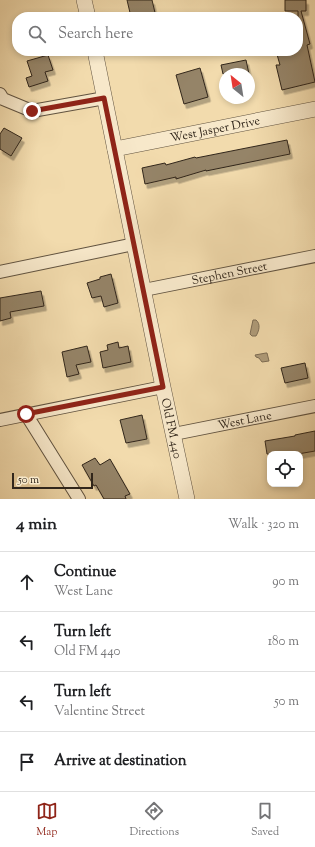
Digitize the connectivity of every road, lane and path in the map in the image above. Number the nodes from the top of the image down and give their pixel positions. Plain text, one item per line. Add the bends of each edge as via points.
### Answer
1 (84, 0) edge
2 (87, 12) edge
3 (96, 56) edge
4 (0, 94) edge
5 (104, 98) junction
6 (315, 109) edge
7 (115, 149) junction
8 (134, 244) junction
9 (315, 256) edge
10 (0, 272) edge
11 (144, 290) junction
12 (163, 387) junction
13 (315, 406) edge
14 (26, 414) junction
15 (0, 420) edge
16 (174, 434) junction
17 (79, 499) edge
18 (187, 499) edge

1 - 2 street
3 - 5 street, Old FM 440
4 - 5 street via 4,99 32,111
5 - 7 street, Old FM 440
6 - 7 street, West Jasper Drive
7 - 8 street, Old FM 440
8 - 10 street
8 - 11 street, Old FM 440
9 - 11 street, Stephen Street
11 - 12 street, Old FM 440
12 - 14 street
12 - 16 street, Old FM 440
13 - 16 street, West Lane
14 - 15 street
14 - 17 street
16 - 18 street, Old FM 440

